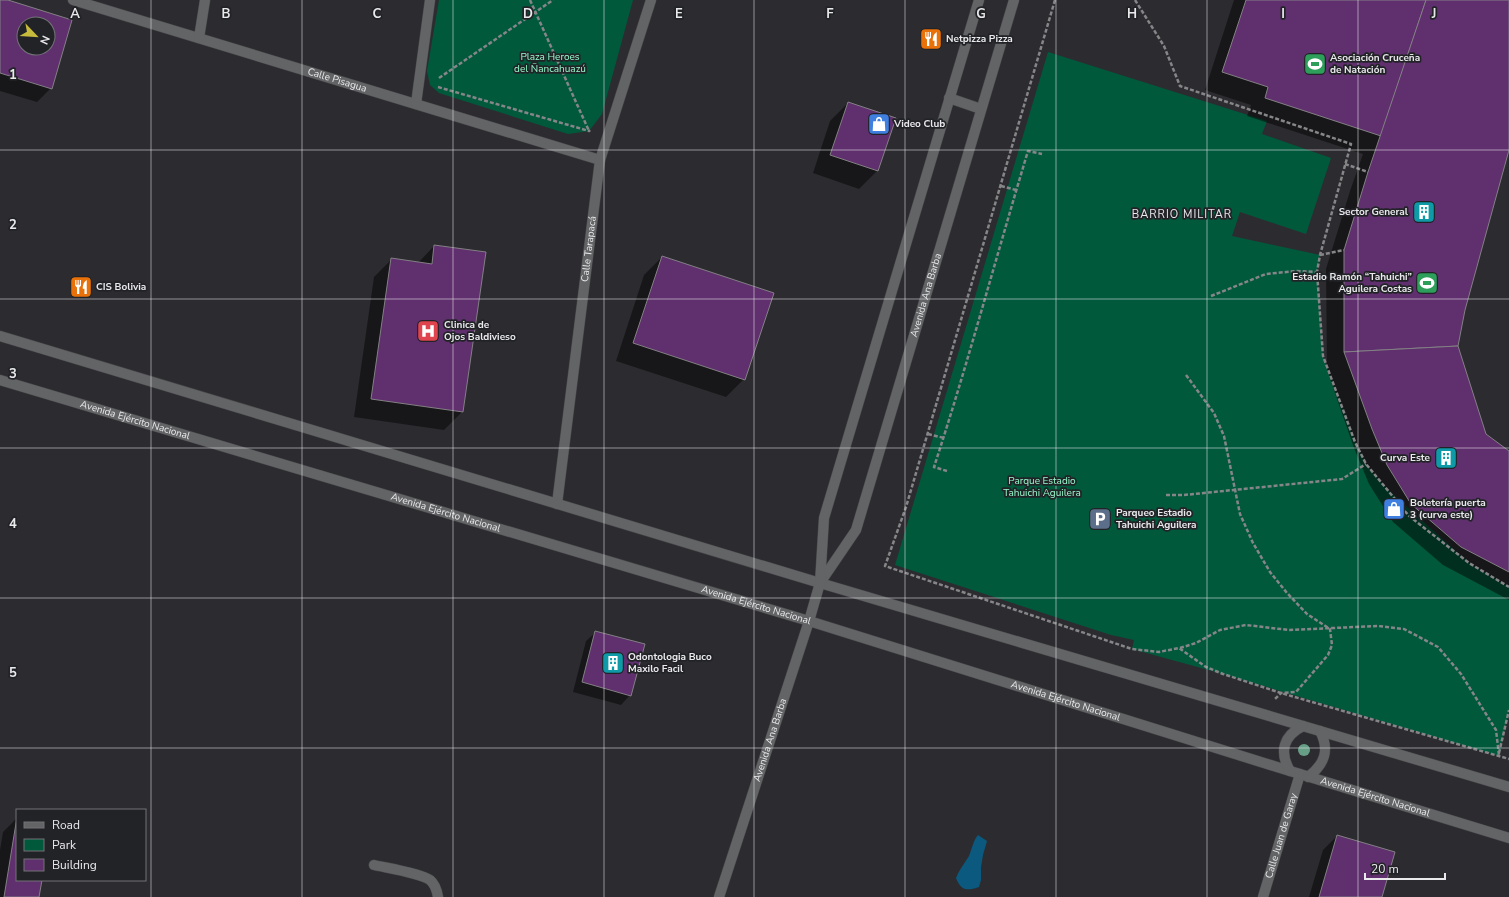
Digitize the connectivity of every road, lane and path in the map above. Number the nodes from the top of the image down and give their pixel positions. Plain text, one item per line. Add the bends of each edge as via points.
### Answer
1 (73, 0) edge
2 (205, 0) edge
3 (430, 0) edge
4 (530, 0) edge
5 (554, 0) edge
6 (651, 0) edge
7 (979, 0) edge
8 (1014, 0) edge
9 (1055, 0) edge
10 (1135, 0) edge
11 (536, 13) junction
12 (199, 38) junction
13 (418, 84) junction
14 (430, 84) junction
15 (949, 98) junction
16 (416, 104) junction
17 (981, 109) junction
18 (1042, 154) dead end
19 (600, 160) junction
20 (1345, 164) junction
21 (1368, 172) dead end
22 (1001, 186) junction
23 (1016, 190) junction
24 (1344, 250) dead end
25 (1320, 255) junction
26 (1317, 272) junction
27 (1211, 296) dead end
28 (0, 336) edge
29 (1186, 375) dead end
30 (0, 380) edge
31 (928, 434) junction
32 (944, 438) junction
33 (1366, 464) junction
34 (947, 471) dead end
35 (1236, 489) junction
36 (1166, 495) dead end
37 (557, 504) junction
38 (820, 583) junction
39 (1509, 587) edge
40 (809, 621) junction
41 (1330, 629) junction
42 (1179, 648) junction
43 (1281, 692) junction
44 (1509, 710) edge
45 (1303, 726) junction
46 (1320, 731) junction
47 (1499, 756) junction
48 (1509, 759) edge
49 (1299, 774) junction
50 (1509, 787) edge
51 (1509, 838) edge
52 (374, 865) dead end
53 (438, 897) edge
54 (719, 897) edge
55 (1263, 897) edge

1 - 12 street, Calle Pisagua
2 - 12 street
3 - 13 street
4 - 11 path
5 - 11 path
6 - 19 street, Calle Tarapacá
7 - 15 street, Avenida Ana Barba
8 - 17 street, Avenida Ana Barba
9 - 22 path
10 - 20 path via 1164,46 1180,86 1351,144
11 - 14 path
11 - 14 path via 589,131
12 - 16 street, Calle Pisagua
13 - 14 path
13 - 16 street
15 - 17 street
15 - 38 street, Avenida Ana Barba via 824,518
16 - 19 street, Calle Pisagua
17 - 38 street, Avenida Ana Barba via 856,530
18 - 23 path via 1028,151
19 - 37 street, Calle Tarapacá
20 - 21 path
20 - 25 path
22 - 23 path
22 - 31 path
23 - 32 path
24 - 25 path
25 - 26 path
26 - 27 path via 1266,274
26 - 33 path via 1323,356 1355,442
28 - 37 street
29 - 35 path via 1214,413 1224,436
30 - 40 street, Avenida Ejército Nacional
31 - 32 path
31 - 42 path via 885,566 1132,649 1159,652
32 - 34 path via 934,467
33 - 35 path via 1342,479
33 - 39 path via 1409,516 1469,564
35 - 36 path
35 - 41 path via 1240,514 1270,572 1307,614
37 - 38 street
38 - 40 street, Avenida Ana Barba
38 - 45 street
40 - 49 street, Avenida Ejército Nacional
40 - 54 street, Avenida Ana Barba
41 - 42 path via 1289,630 1246,625 1220,630 1196,643
41 - 43 path via 1332,645 1328,655 1296,692
41 - 47 path via 1378,626 1404,629 1438,647 1461,674 1496,730
42 - 43 path via 1206,667
43 - 47 path
44 - 47 path
45 - 46 street
45 - 49 street via 1289,737 1284,754 1286,763
46 - 49 street via 1326,748 1321,765
46 - 50 street
47 - 48 path
49 - 51 street, Avenida Ejército Nacional
49 - 55 street, Calle Juan de Garay
52 - 53 street via 430,880 436,888

